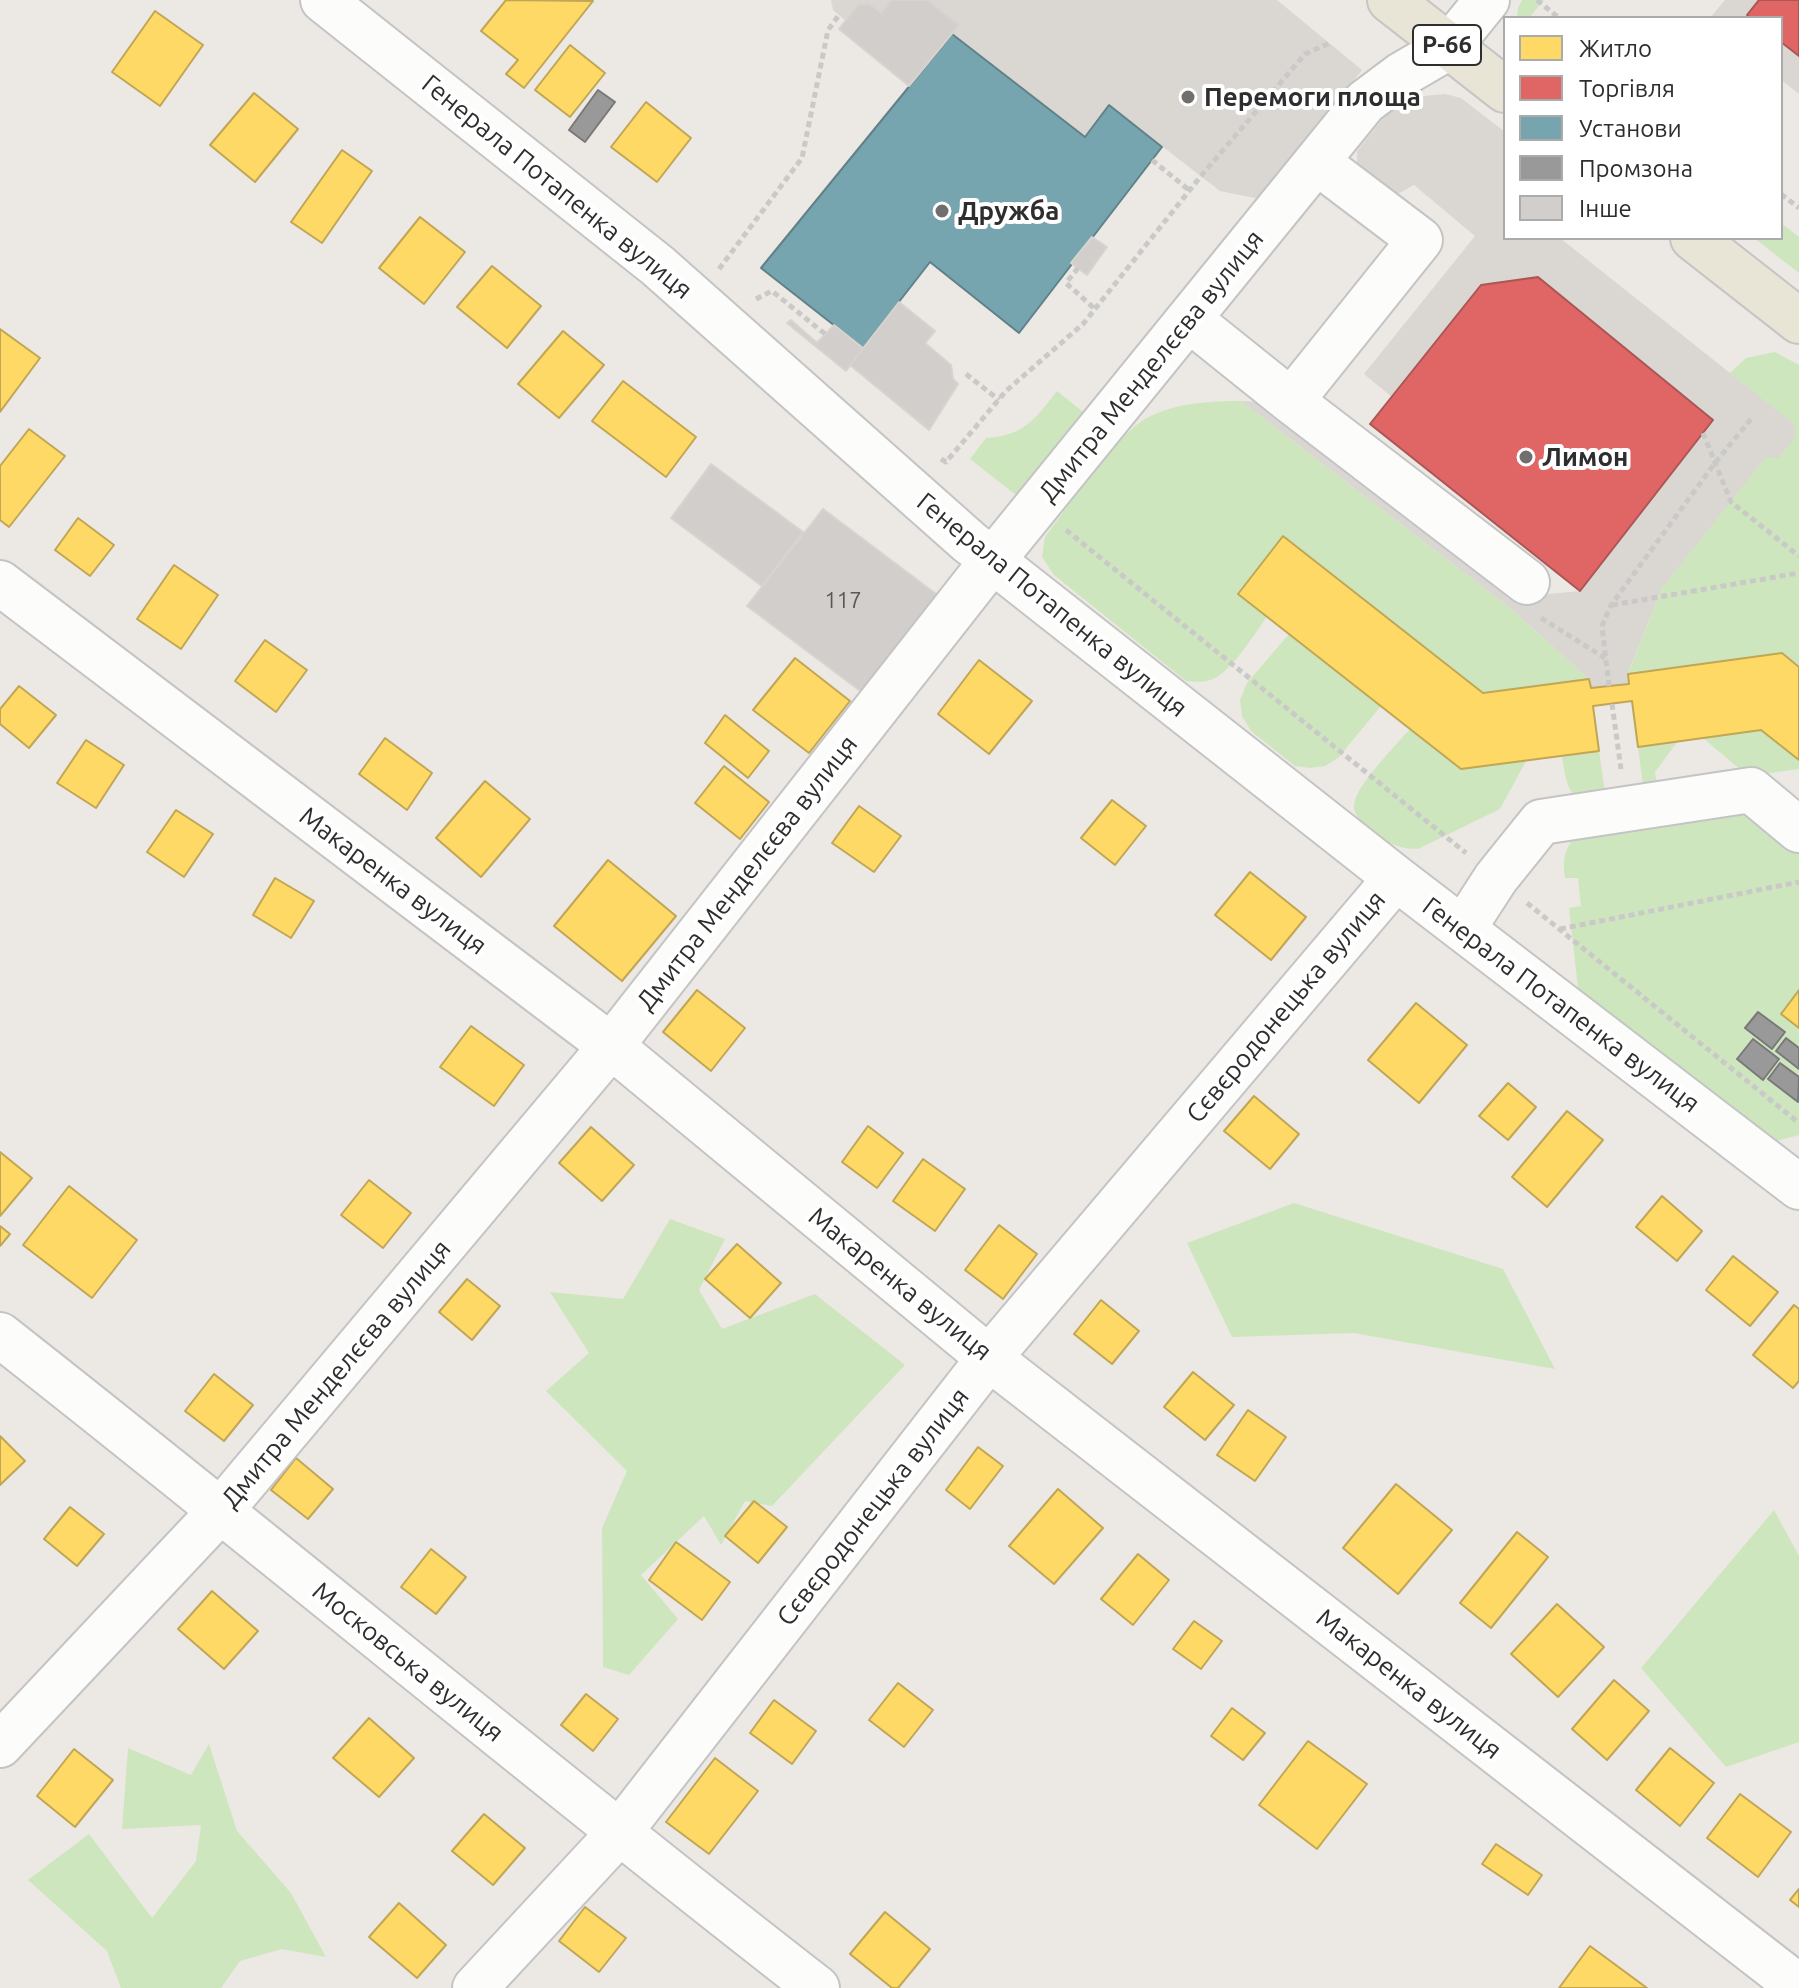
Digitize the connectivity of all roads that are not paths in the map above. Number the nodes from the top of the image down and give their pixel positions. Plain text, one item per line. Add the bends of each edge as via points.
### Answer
1 (323, 0) edge
2 (1390, 0) edge
3 (1487, 0) edge
4 (1449, 47) junction
5 (1503, 88) edge
6 (1317, 162) junction
7 (1696, 240) edge
8 (1190, 320) junction
9 (1799, 321) edge
10 (1291, 401) junction
11 (992, 561) junction
12 (0, 583) edge
13 (1529, 597) road end
14 (1799, 830) edge
15 (1396, 878) junction
16 (1463, 929) junction
17 (611, 1046) junction
18 (1799, 1187) edge
19 (0, 1335) edge
20 (989, 1358) junction
21 (222, 1509) junction
22 (0, 1745) edge
23 (618, 1834) junction
24 (1799, 1987) edge
25 (475, 1988) edge
26 (817, 1988) edge

1 - 11 street, Генерала Потапенка вулиця via 658,266
2 - 4 main road, Р-66
3 - 4 street, Дмитра Менделєєва вулиця
4 - 5 main road, Р-66
4 - 6 street, Дмитра Менделєєва вулиця via 1365,102
6 - 8 street, Дмитра Менделєєва вулиця
6 - 10 street via 1420,240
7 - 9 main road
8 - 10 street
8 - 11 street, Дмитра Менделєєва вулиця
10 - 13 street
11 - 15 street, Генерала Потапенка вулиця
11 - 17 street, Дмитра Менделєєва вулиця
12 - 17 street, Макаренка вулиця
14 - 16 street via 1751,790 1541,822
15 - 16 street, Генерала Потапенка вулиця
15 - 20 street, Сєвєродонецька вулиця
16 - 18 street, Генерала Потапенка вулиця
17 - 20 street, Макаренка вулиця
17 - 21 street, Дмитра Менделєєва вулиця
19 - 21 street, Московська вулиця
20 - 23 street, Сєвєродонецька вулиця
20 - 24 street, Макаренка вулиця
21 - 22 street, Дмитра Менделєєва вулиця
21 - 23 street, Московська вулиця
23 - 25 street, Сєвєродонецька вулиця
23 - 26 street, Московська вулиця

